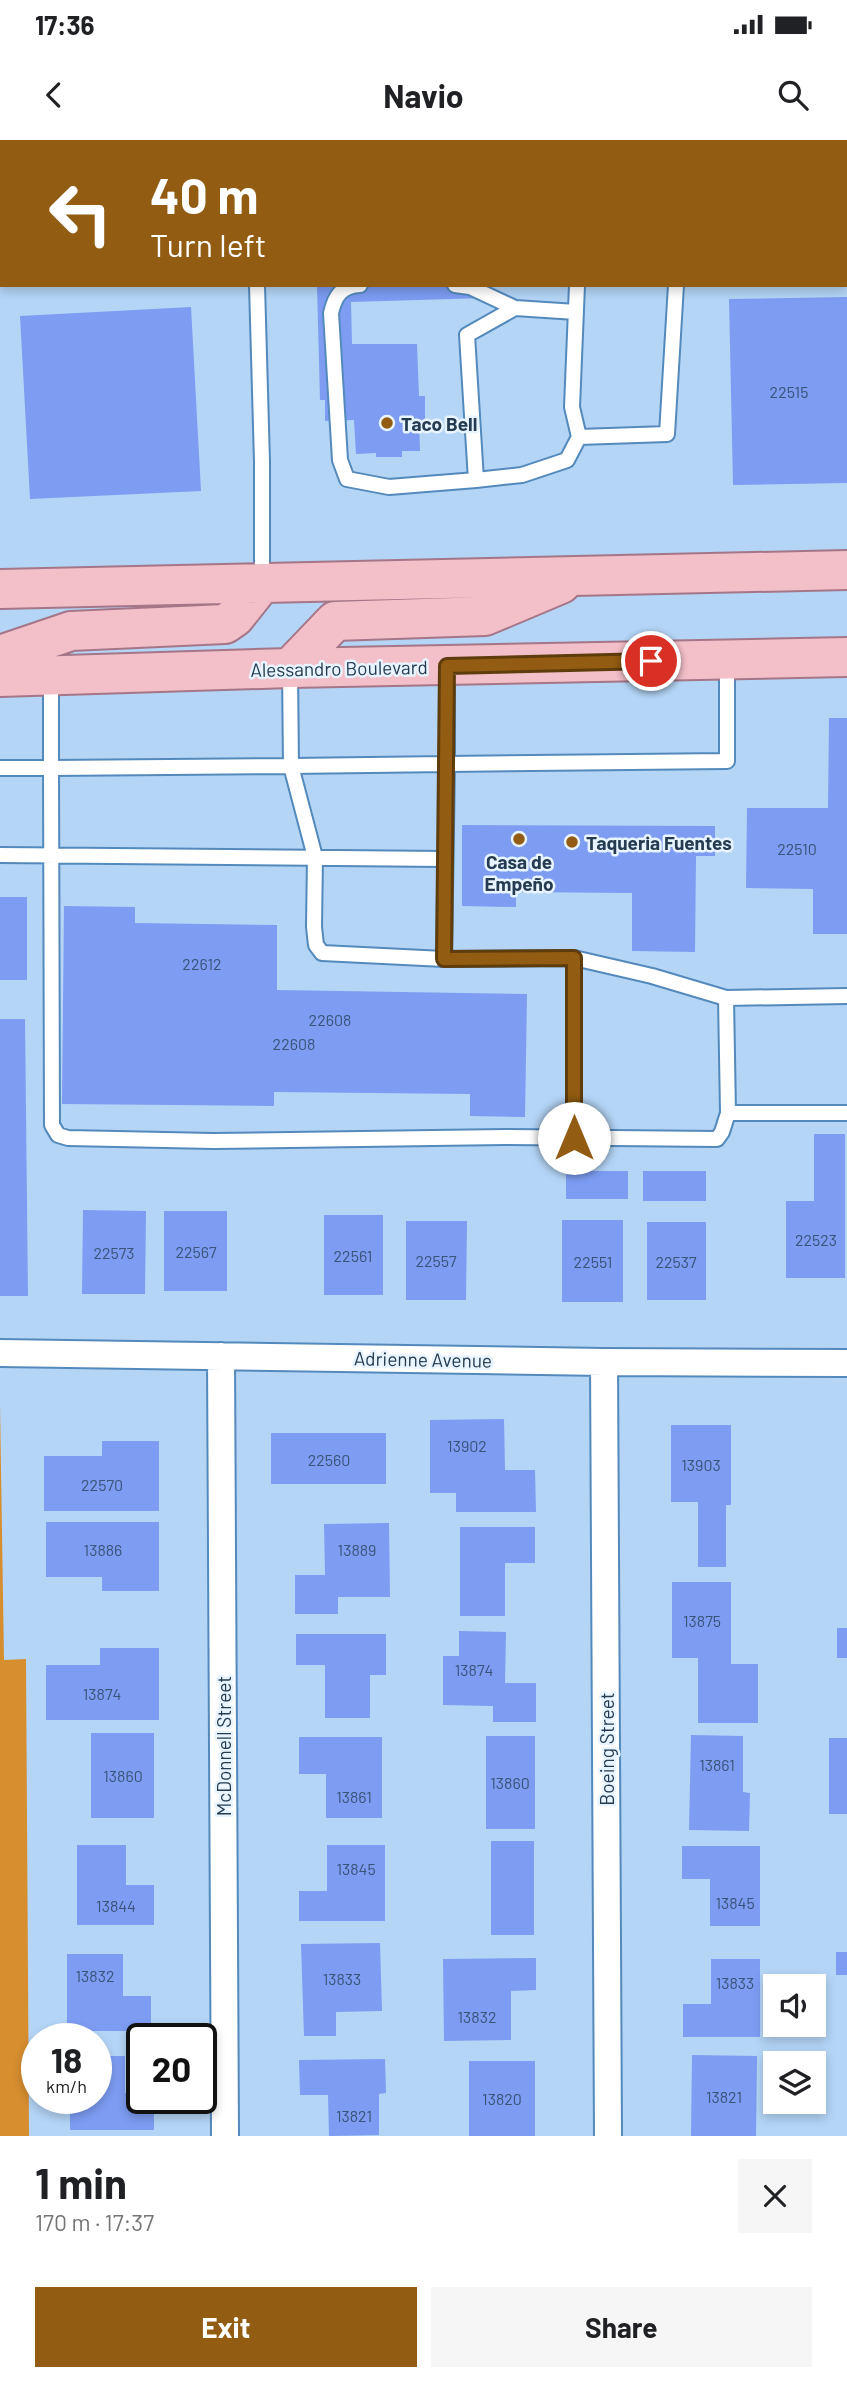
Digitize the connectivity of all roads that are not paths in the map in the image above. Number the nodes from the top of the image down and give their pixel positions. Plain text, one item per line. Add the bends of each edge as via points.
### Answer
1 (257, 287) edge
2 (351, 287) edge
3 (472, 287) edge
4 (577, 287) edge
5 (676, 287) edge
6 (515, 308) junction
7 (576, 312) junction
8 (579, 437) junction
9 (476, 480) junction
10 (847, 570) edge
11 (579, 576) junction
12 (262, 583) junction
13 (0, 589) edge
14 (0, 655) edge
15 (51, 656) junction
16 (847, 657) edge
17 (727, 660) junction
18 (447, 666) junction
19 (290, 668) junction
20 (0, 677) edge
21 (447, 764) junction
22 (291, 766) junction
23 (0, 768) edge
24 (51, 768) junction
25 (0, 855) edge
26 (51, 856) junction
27 (315, 857) junction
28 (445, 859) junction
29 (574, 958) junction
30 (444, 959) junction
31 (847, 996) edge
32 (726, 998) junction
33 (728, 1113) junction
34 (847, 1113) edge
35 (574, 1138) junction
36 (0, 1353) edge
37 (221, 1356) junction
38 (604, 1362) junction
39 (847, 1363) edge
40 (225, 2136) edge
41 (608, 2136) edge

1 - 12 lane
2 - 9 lane via 342,289 331,313 340,460 347,479 389,487
3 - 6 lane
4 - 7 lane
5 - 8 lane via 667,433
6 - 7 lane
6 - 9 lane via 467,335
7 - 8 lane via 572,407
8 - 9 lane via 567,460 522,475
10 - 11 main road
11 - 12 main road
11 - 19 main road via 485,616 335,621
12 - 13 main road
12 - 15 main road via 225,624 84,629
14 - 15 main road
15 - 19 main road, Alessandro Boulevard
15 - 20 main road, Alessandro Boulevard
15 - 24 lane
16 - 17 main road, Alessandro Boulevard
17 - 18 main road, Alessandro Boulevard
17 - 21 lane via 727,761
18 - 19 main road, Alessandro Boulevard
18 - 21 lane
19 - 22 lane
21 - 22 lane
21 - 28 lane
22 - 24 lane
22 - 27 lane
23 - 24 lane
24 - 26 lane
25 - 26 lane
26 - 27 lane
26 - 35 lane via 52,1125 58,1135 213,1141
27 - 28 lane
27 - 30 lane via 314,927 322,953
28 - 30 lane
29 - 30 lane
29 - 32 lane
29 - 35 lane
31 - 32 lane
32 - 33 lane
33 - 34 lane
33 - 35 lane via 717,1139
36 - 37 street, Adrienne Avenue
37 - 38 street, Adrienne Avenue
37 - 40 street, McDonnell Street
38 - 39 street, Adrienne Avenue
38 - 41 street, Boeing Street

